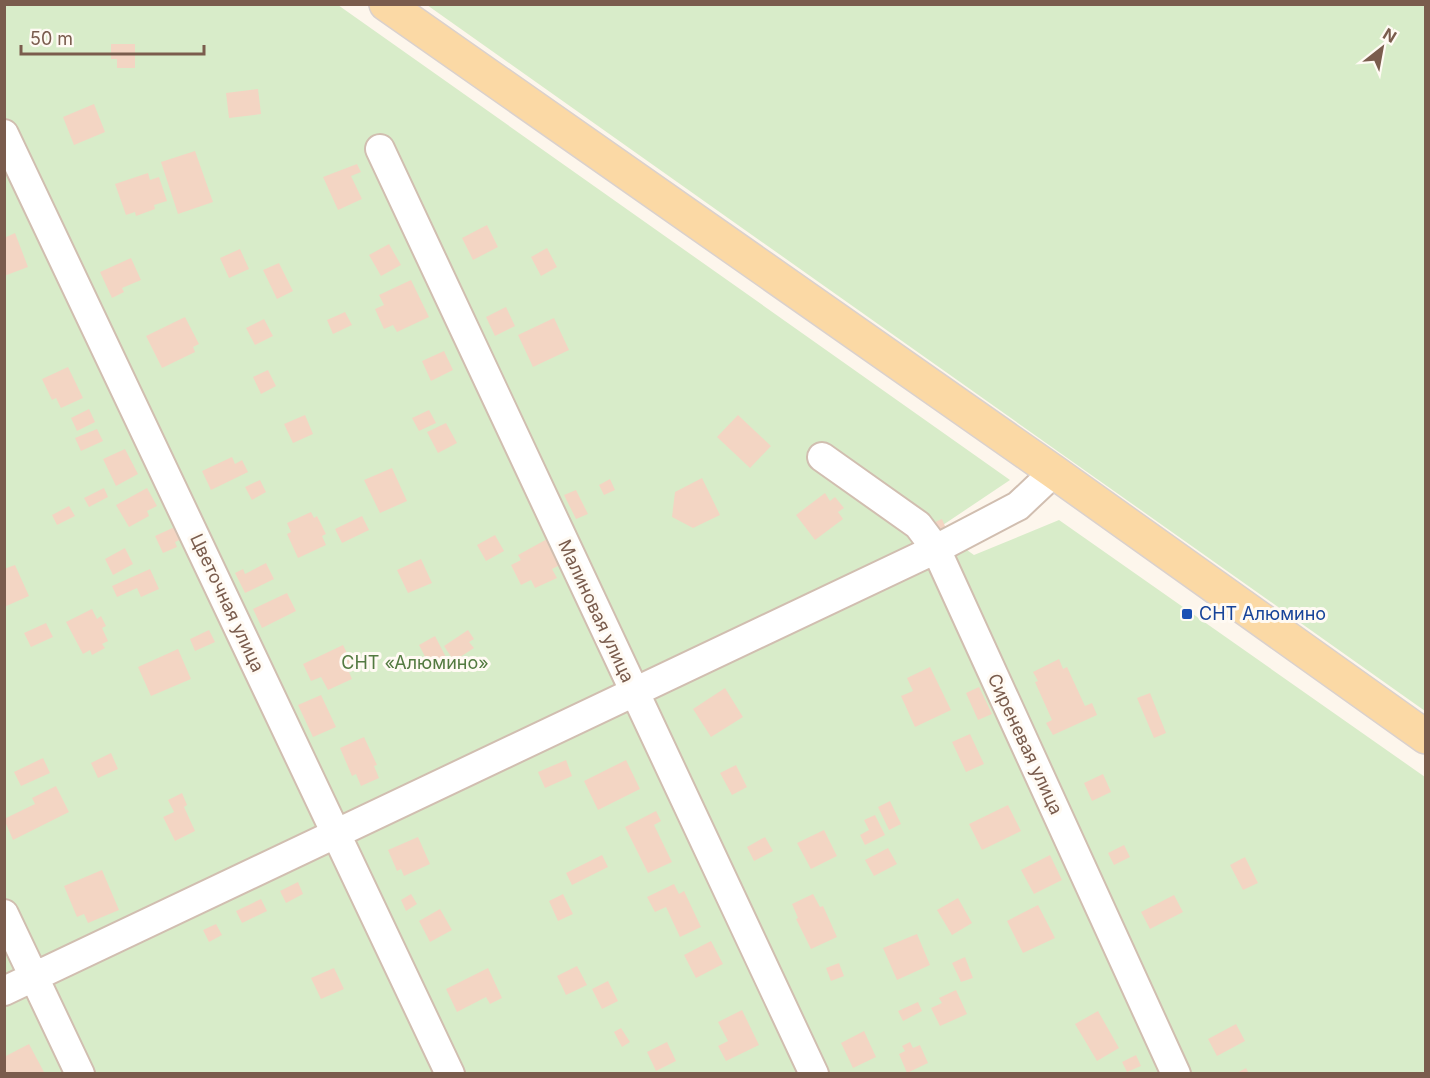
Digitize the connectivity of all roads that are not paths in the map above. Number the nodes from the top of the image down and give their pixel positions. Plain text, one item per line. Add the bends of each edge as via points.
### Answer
1 (386, 4) edge
2 (4, 134) edge
3 (380, 149) dead end
4 (822, 457) dead end
5 (1054, 472) junction
6 (936, 549) junction
7 (634, 692) junction
8 (1425, 737) edge
9 (337, 833) junction
10 (4, 914) edge
11 (34, 977) junction
12 (4, 991) edge
13 (80, 1074) edge
14 (450, 1074) edge
15 (814, 1074) edge
16 (1176, 1074) edge

1 - 5 main road
2 - 9 street, Цветочная улица
3 - 7 street, Малиновая улица
4 - 6 street, Сиреневая улица via 918,525
5 - 6 street via 1018,506
5 - 8 main road
6 - 7 street
6 - 16 street, Сиреневая улица
7 - 9 street
7 - 15 street, Малиновая улица
9 - 11 street
9 - 14 street, Цветочная улица
10 - 11 street
11 - 12 street
11 - 13 street

